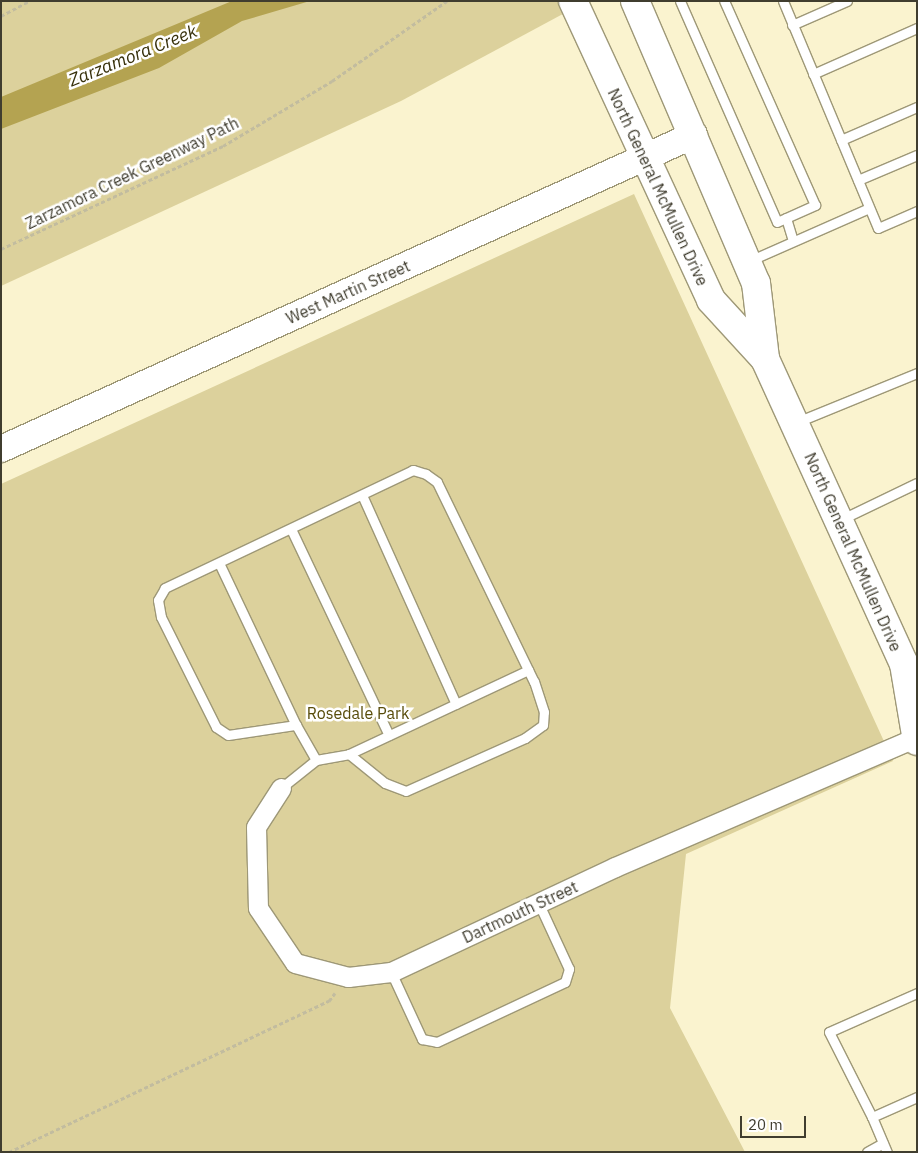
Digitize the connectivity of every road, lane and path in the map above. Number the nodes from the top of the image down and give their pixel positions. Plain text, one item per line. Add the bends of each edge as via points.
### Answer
1 (29, 1) edge
2 (447, 1) edge
3 (572, 1) edge
4 (635, 1) edge
5 (680, 1) edge
6 (724, 1) edge
7 (783, 1) edge
8 (847, 1) edge
9 (1, 16) edge
10 (792, 25) junction
11 (917, 28) edge
12 (813, 74) junction
13 (917, 107) edge
14 (694, 135) junction
15 (841, 140) junction
16 (917, 155) edge
17 (643, 158) junction
18 (858, 182) junction
19 (868, 208) junction
20 (917, 211) edge
21 (786, 218) junction
22 (793, 241) junction
23 (1, 250) edge
24 (746, 262) junction
25 (765, 359) junction
26 (917, 373) edge
27 (795, 424) junction
28 (1, 450) edge
29 (917, 483) edge
30 (362, 495) junction
31 (839, 520) junction
32 (291, 529) junction
33 (219, 563) junction
34 (528, 670) junction
35 (910, 671) edge
36 (456, 704) junction
37 (296, 725) junction
38 (389, 735) junction
39 (916, 739) edge
40 (349, 754) junction
41 (316, 760) junction
42 (281, 788) joint
43 (539, 904) junction
44 (391, 972) junction
45 (348, 977) junction
46 (917, 994) edge
47 (917, 1097) edge
48 (872, 1117) junction
49 (885, 1148) edge
50 (9, 1152) edge
51 (867, 1152) edge

1 - 9 path
2 - 23 path, Zarzamora Creek Greenway Path via 332,81 223,146
3 - 17 main road, North General McMullen Drive
4 - 14 main road, North General McMullen Drive
5 - 21 lane via 777,222
6 - 21 lane via 815,205
7 - 10 lane
8 - 10 lane
10 - 12 lane
11 - 12 lane
12 - 15 lane
13 - 15 lane
14 - 17 street, West Martin Street
14 - 24 main road, North General McMullen Drive
15 - 18 lane
16 - 18 lane
17 - 25 main road, North General McMullen Drive via 711,300
17 - 28 street, West Martin Street
18 - 19 lane
19 - 20 lane via 878,228
19 - 22 lane
21 - 22 lane
22 - 24 lane
24 - 25 main road, North General McMullen Drive via 756,283
25 - 27 main road, North General McMullen Drive
26 - 27 lane
27 - 31 main road, North General McMullen Drive
29 - 31 lane
30 - 32 lane
30 - 34 lane via 413,470 437,482
30 - 36 lane
31 - 35 main road, North General McMullen Drive
32 - 33 lane
32 - 38 lane
33 - 37 lane
33 - 37 lane via 165,588 158,600 161,617 221,731 228,735
34 - 36 lane
34 - 40 lane via 544,712 543,726 525,738 406,791 385,783
35 - 39 main road, North General McMullen Drive
36 - 38 lane
37 - 41 lane
38 - 40 lane
39 - 43 street, Dartmouth Street
40 - 41 lane
41 - 42 lane
42 - 45 street, Dartmouth Street via 256,827 258,908 295,963
43 - 44 street, Dartmouth Street
43 - 44 lane via 570,976 565,982 437,1042 422,1039
44 - 45 street, Dartmouth Street
45 - 50 path via 329,1001
46 - 48 lane via 829,1032
47 - 48 lane
48 - 49 lane
49 - 51 lane

